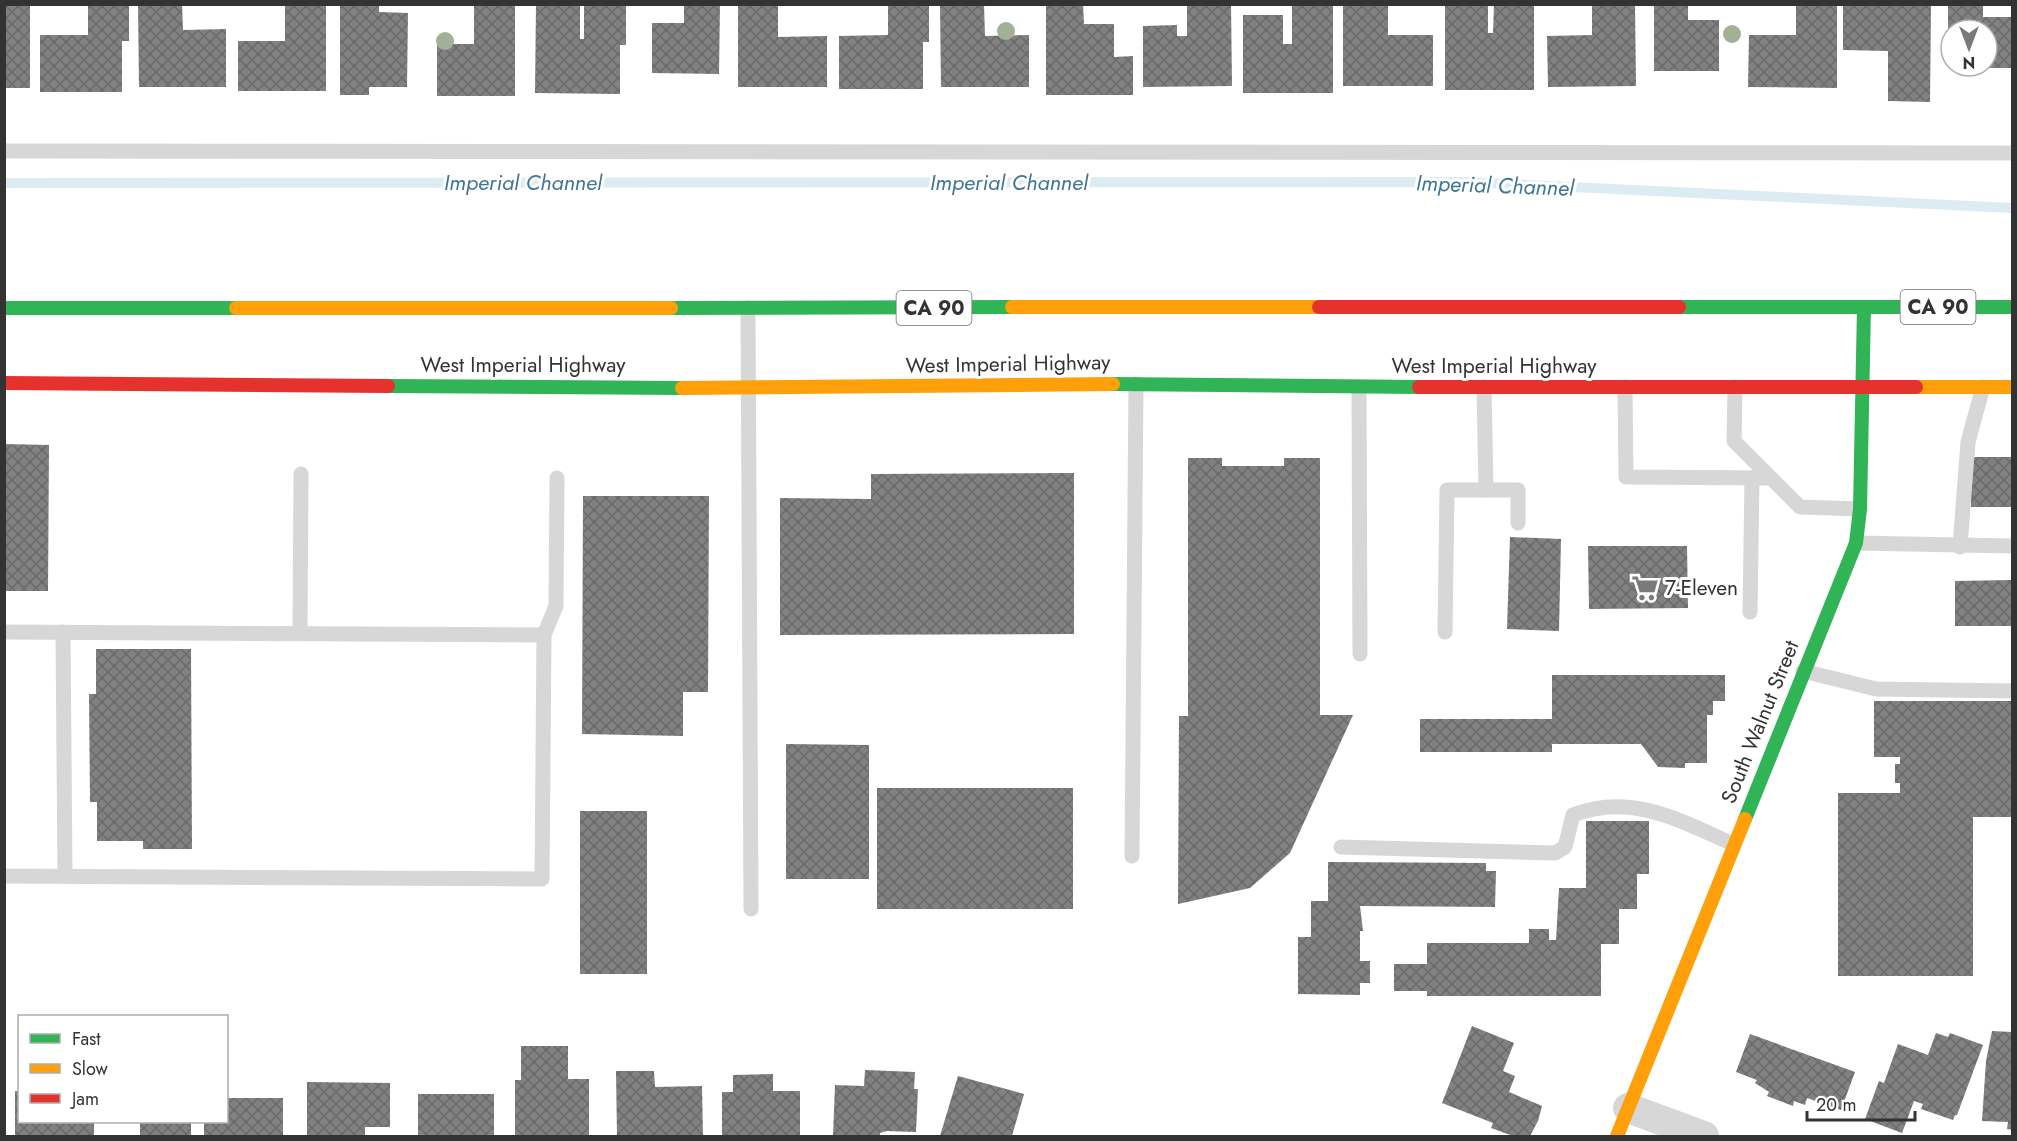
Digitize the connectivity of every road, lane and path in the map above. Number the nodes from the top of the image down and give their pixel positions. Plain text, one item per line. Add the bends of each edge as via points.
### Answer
1 (4, 151) edge
2 (2013, 153) edge
3 (1864, 307) junction
4 (2013, 307) edge
5 (4, 308) edge
6 (748, 308) junction
7 (4, 383) edge
8 (1136, 384) junction
9 (1359, 387) junction
10 (1484, 387) junction
11 (1625, 387) junction
12 (1735, 387) junction
13 (1864, 387) junction
14 (1983, 387) junction
15 (2013, 387) edge
16 (749, 388) junction
17 (301, 474) dead end
18 (557, 478) dead end
19 (1752, 478) junction
20 (1770, 478) junction
21 (1486, 490) junction
22 (1860, 508) junction
23 (1518, 523) dead end
24 (1856, 543) junction
25 (2013, 546) edge
26 (1960, 547) junction
27 (1750, 612) dead end
28 (4, 632) edge
29 (63, 632) junction
30 (1445, 632) dead end
31 (300, 633) junction
32 (544, 635) junction
33 (1360, 654) dead end
34 (1803, 671) junction
35 (2013, 691) edge
36 (1733, 844) junction
37 (1341, 847) dead end
38 (1132, 856) dead end
39 (4, 876) edge
40 (65, 876) junction
41 (751, 909) dead end
42 (1628, 1108) junction
43 (1617, 1137) edge
44 (1704, 1137) edge

1 - 2 lane
3 - 4 main road, CA 90
3 - 6 main road, CA 90
3 - 13 main road, South Walnut Street
5 - 6 main road, CA 90
6 - 16 lane
7 - 16 main road, West Imperial Highway
8 - 9 main road, West Imperial Highway
8 - 16 main road, West Imperial Highway
8 - 38 lane
9 - 10 main road, West Imperial Highway
9 - 33 lane
10 - 11 main road, West Imperial Highway
10 - 21 lane
11 - 12 main road, West Imperial Highway
11 - 19 lane via 1626,477
12 - 13 main road, West Imperial Highway
12 - 20 lane via 1734,441
13 - 14 main road, West Imperial Highway
13 - 22 main road, South Walnut Street
14 - 15 main road, West Imperial Highway
14 - 26 lane via 1968,442
16 - 41 lane
17 - 31 lane
18 - 32 lane via 556,606
19 - 20 lane
19 - 27 lane
20 - 22 lane via 1800,507
21 - 23 lane via 1518,490
21 - 30 lane via 1447,490
22 - 24 main road, South Walnut Street
24 - 26 lane
24 - 34 main road, South Walnut Street
25 - 26 lane
28 - 29 lane
29 - 31 lane
29 - 40 lane
31 - 32 lane
32 - 40 lane via 542,879
34 - 35 lane via 1876,689
34 - 36 main road, South Walnut Street
36 - 37 lane via 1653,809 1610,806 1573,815 1564,847 1555,853
36 - 42 main road, South Walnut Street
39 - 40 lane
42 - 43 main road, South Walnut Street
42 - 44 street

